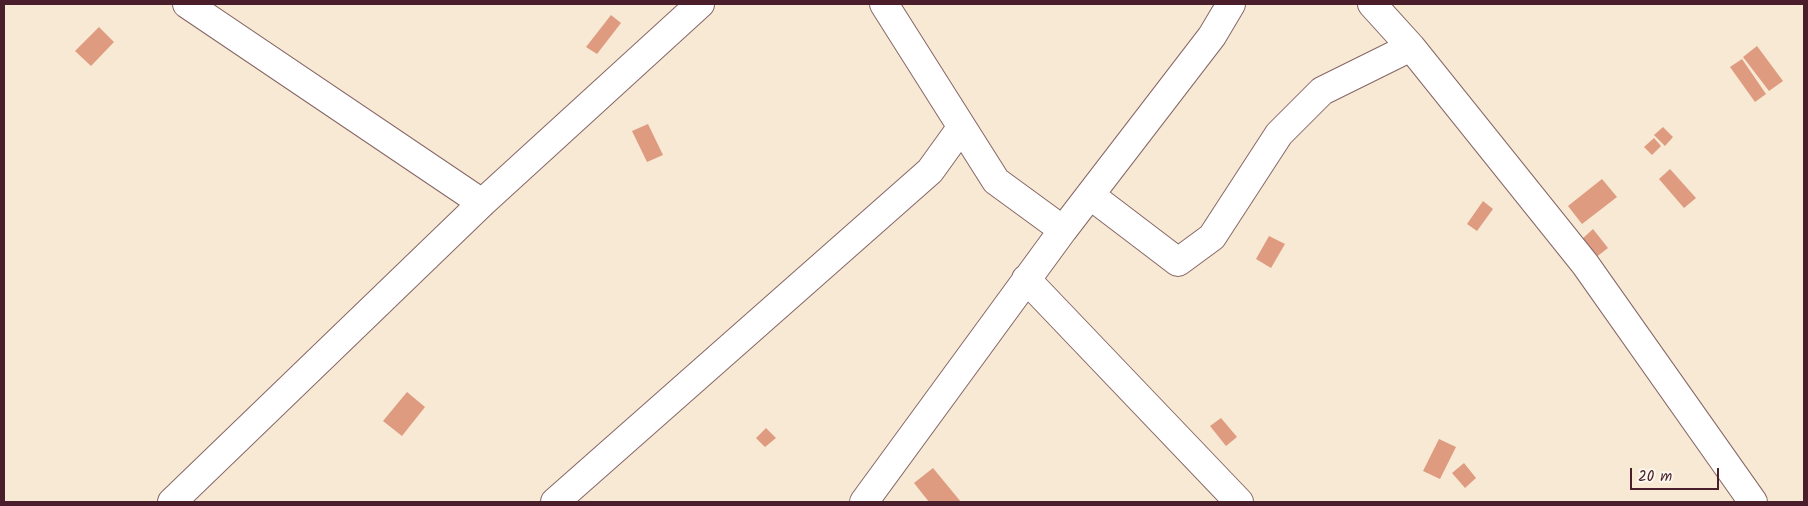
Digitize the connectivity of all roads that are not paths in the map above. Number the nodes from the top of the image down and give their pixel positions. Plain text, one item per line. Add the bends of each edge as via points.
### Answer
1 (187, 4) edge
2 (700, 4) edge
3 (884, 4) edge
4 (1231, 4) edge
5 (1372, 4) edge
6 (1411, 47) junction
7 (962, 128) junction
8 (1090, 195) junction
9 (482, 204) junction
10 (1063, 230) junction
11 (1026, 280) junction
12 (172, 502) edge
13 (555, 502) edge
14 (864, 502) edge
15 (1239, 502) edge
16 (1753, 502) edge

1 - 9 street
2 - 9 street
3 - 7 street
4 - 8 street via 1212,36
5 - 6 street
6 - 8 street via 1322,91 1279,134 1212,238 1178,262
6 - 16 street via 1585,264
7 - 10 street via 996,181
7 - 13 street via 930,171
8 - 10 street
9 - 12 street
10 - 11 street
11 - 14 street
11 - 15 street

